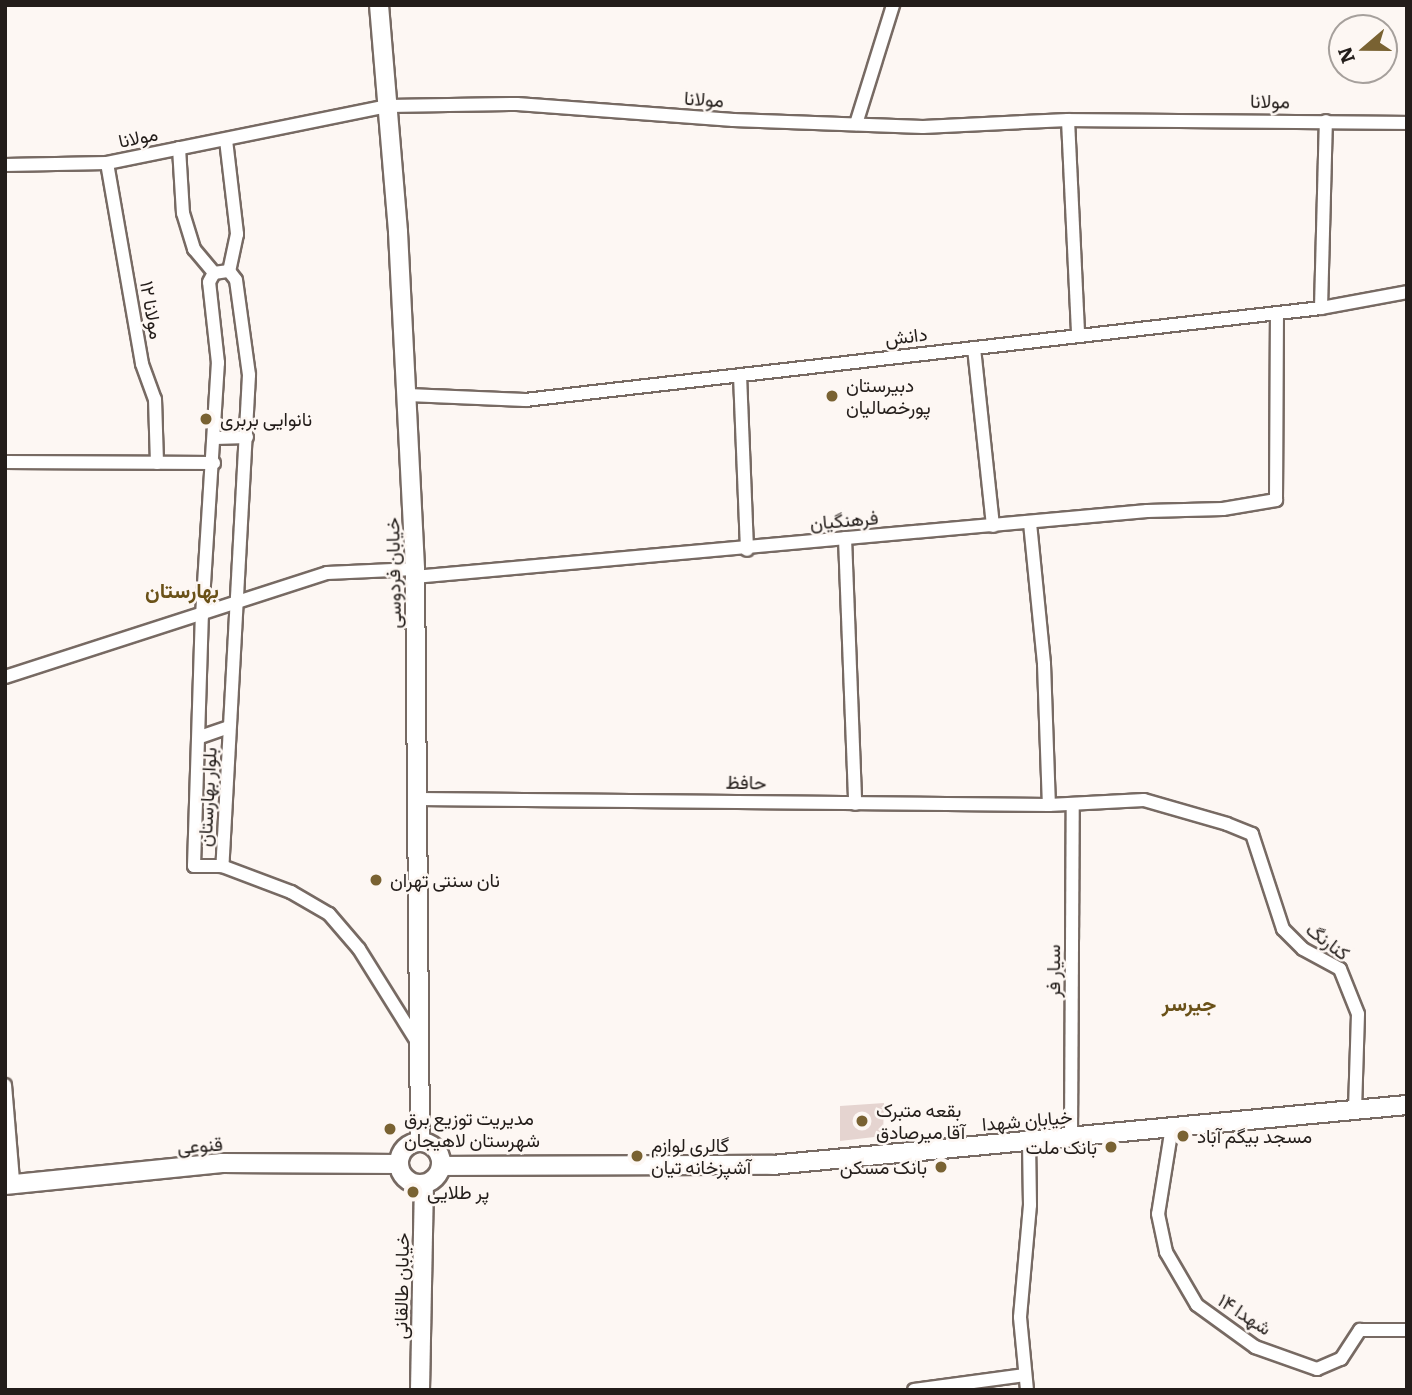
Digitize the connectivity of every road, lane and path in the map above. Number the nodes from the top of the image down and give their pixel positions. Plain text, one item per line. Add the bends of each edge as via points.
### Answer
1 (379, 5) edge
2 (893, 5) edge
3 (388, 106) junction
4 (1068, 120) junction
5 (1326, 121) junction
6 (1407, 123) edge
7 (856, 124) junction
8 (226, 141) junction
9 (179, 148) junction
10 (107, 163) junction
11 (5, 165) edge
12 (229, 271) junction
13 (214, 273) junction
14 (1407, 292) edge
15 (1321, 308) junction
16 (1277, 313) junction
17 (1078, 336) junction
18 (974, 348) junction
19 (740, 375) junction
20 (408, 395) junction
21 (247, 437) junction
22 (215, 438) junction
23 (5, 462) edge
24 (158, 463) junction
25 (214, 463) junction
26 (1030, 523) junction
27 (993, 526) junction
28 (845, 538) junction
29 (747, 550) junction
30 (415, 573) junction
31 (234, 604) junction
32 (202, 616) junction
33 (5, 677) edge
34 (229, 727) junction
35 (200, 737) junction
36 (418, 799) junction
37 (855, 804) junction
38 (1073, 805) junction
39 (1049, 806) junction
40 (1227, 824) joint
41 (222, 866) junction
42 (421, 1049) junction
43 (5, 1085) edge
44 (1407, 1105) edge
45 (1355, 1110) junction
46 (1172, 1127) junction
47 (1071, 1137) junction
48 (1029, 1141) junction
49 (419, 1142) junction
50 (399, 1164) junction
51 (442, 1166) junction
52 (8, 1179) edge
53 (424, 1184) junction
54 (1407, 1330) edge
55 (1025, 1375) junction
56 (420, 1390) edge
57 (914, 1390) edge
58 (1027, 1390) edge

1 - 3 main road, خیابان فردوسی
2 - 7 street
3 - 7 street, مولانا via 517,104
3 - 8 street, مولانا
3 - 20 main road, خیابان فردوسی
4 - 5 street, مولانا
4 - 7 street, مولانا via 923,127
4 - 17 street
5 - 6 street, مولانا
5 - 15 street
8 - 9 street, مولانا
8 - 12 street via 237,234
9 - 10 street, مولانا
9 - 13 street via 183,213 194,249
10 - 11 street, مولانا
10 - 24 street, مولانا ۱۲ via 142,364 155,400
12 - 13 street
12 - 21 street, بلوار بهارستان via 236,280 248,367
13 - 22 street, بلوار بهارستان via 209,282 218,363
14 - 15 street, دانش
15 - 16 street, دانش
16 - 17 street, دانش
16 - 26 street, فرهنگیان via 1276,500 1223,509
17 - 18 street, دانش
18 - 19 street, دانش
18 - 27 street
19 - 20 street, دانش via 525,400
19 - 29 street
20 - 30 main road, خیابان فردوسی
21 - 22 street
21 - 31 street, بلوار بهارستان
22 - 25 street, بلوار بهارستان
23 - 24 street
24 - 25 street
25 - 32 street, بلوار بهارستان
26 - 27 street, فرهنگیان
26 - 39 street via 1044,664
27 - 28 street, فرهنگیان
28 - 29 street, فرهنگیان
28 - 37 street
29 - 30 street, فرهنگیان
30 - 31 street, فرهنگیان via 327,573
30 - 36 main road, خیابان فردوسی
31 - 32 street, فرهنگیان
31 - 34 street, بلوار بهارستان
32 - 33 street
32 - 35 street, بلوار بهارستان
34 - 35 street
34 - 41 street, بلوار بهارستان
35 - 41 street, بلوار بهارستان via 194,866
36 - 37 street, حافظ
36 - 42 main road, خیابان فردوسی
37 - 39 street, حافظ
38 - 39 street, حافظ
38 - 40 street, حافظ via 1143,800
38 - 47 street, سیار فر
40 - 45 street, کنارنگ via 1252,834 1283,929 1303,949 1340,969 1358,1014
41 - 42 street via 291,892 329,914 359,948
42 - 49 main road, خیابان فردوسی
43 - 52 street
44 - 45 main road, خیابان شهدا
45 - 46 main road, خیابان شهدا
46 - 47 main road, خیابان شهدا
46 - 54 street, شهدا ۱۴ via 1158,1214 1166,1252 1197,1304 1255,1347 1317,1369 1341,1359 1360,1330
47 - 48 main road, خیابان شهدا
48 - 51 main road, خیابان شهدا via 772,1165
48 - 55 street via 1030,1205 1020,1317
49 - 50 main road via 403,1150
49 - 51 main road via 438,1151
50 - 52 main road, قنوعی via 222,1163
50 - 53 main road via 407,1179
51 - 53 main road via 436,1178
53 - 56 main road, خیابان طالقانی
55 - 57 street
55 - 58 street

